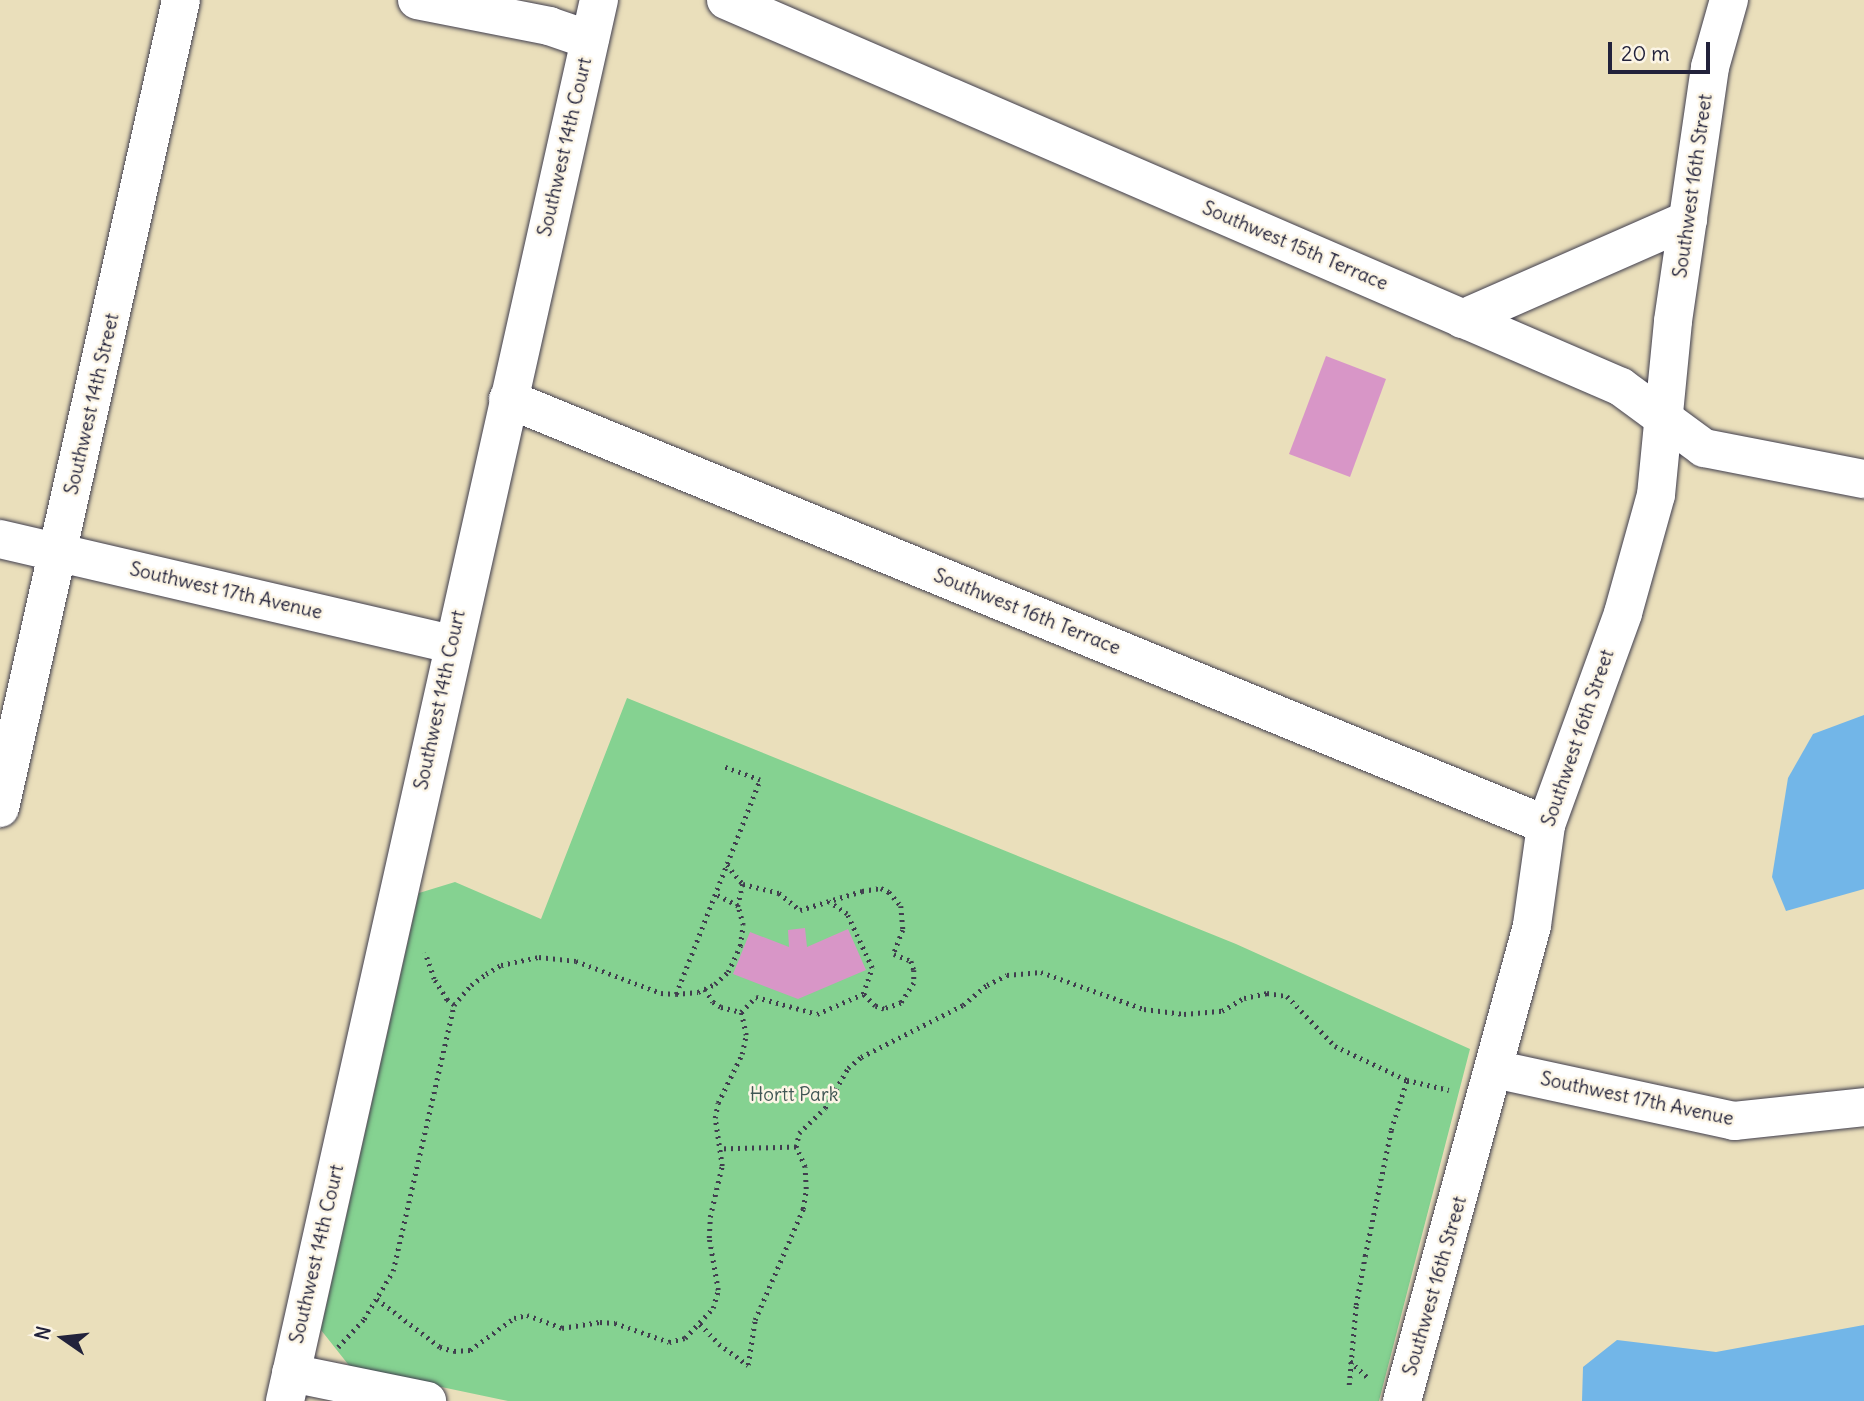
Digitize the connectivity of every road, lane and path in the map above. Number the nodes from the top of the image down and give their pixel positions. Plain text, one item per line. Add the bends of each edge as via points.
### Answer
1 (181, 0) edge
2 (417, 0) edge
3 (599, 0) edge
4 (726, 0) edge
5 (1699, 0) edge
6 (1729, 0) edge
7 (590, 40) junction
8 (1710, 67) junction
9 (1688, 220) junction
10 (1462, 319) junction
11 (508, 399) junction
12 (1664, 418) junction
13 (1864, 479) edge
14 (0, 539) edge
15 (59, 551) junction
16 (452, 644) junction
17 (724, 767) dead end
18 (0, 808) edge
19 (1546, 825) junction
20 (727, 865) junction
21 (743, 884) junction
22 (715, 895) junction
23 (829, 902) junction
24 (738, 906) junction
25 (423, 944) dead end
26 (705, 989) junction
27 (676, 994) junction
28 (863, 994) junction
29 (454, 1005) junction
30 (741, 1012) junction
31 (1494, 1069) junction
32 (1408, 1080) junction
33 (1454, 1091) dead end
34 (1864, 1107) edge
35 (796, 1147) junction
36 (719, 1149) junction
37 (377, 1299) junction
38 (701, 1324) junction
39 (327, 1356) dead end
40 (1350, 1361) junction
41 (1349, 1385) dead end
42 (288, 1387) edge
43 (1387, 1395) edge
44 (427, 1401) edge

1 - 15 street, Southwest 14th Street
2 - 7 street via 549,26
3 - 7 street, Southwest 14th Court
4 - 10 street, Southwest 15th Terrace
5 - 8 street, Southwest 16th Street
6 - 8 street, Southwest 16th Street
7 - 11 street, Southwest 14th Court
8 - 9 street, Southwest 16th Street
9 - 10 street
9 - 12 street, Southwest 16th Street
10 - 12 street, Southwest 15th Terrace via 1621,387
11 - 16 street, Southwest 14th Court
11 - 19 street, Southwest 16th Terrace
12 - 13 street, Southwest 15th Terrace via 1704,448
12 - 19 street, Southwest 16th Street via 1656,495 1623,613
14 - 15 street, Southwest 17th Avenue
15 - 16 street, Southwest 17th Avenue
15 - 18 street, Southwest 14th Street
16 - 42 street, Southwest 14th Court
17 - 20 path via 760,780
19 - 31 street, Southwest 16th Street via 1532,925
20 - 21 path
20 - 22 path
21 - 23 path via 779,893 800,910
21 - 24 path
22 - 24 path
22 - 27 path
23 - 28 path via 847,914 872,968
23 - 28 path via 881,888 901,906 903,930 894,954 911,961 914,983 893,1008 875,1006
24 - 26 path via 743,925 740,946 728,972
25 - 29 path via 434,979
26 - 27 path
26 - 30 path via 713,1002
27 - 29 path via 661,993 576,961 539,957 501,965 471,985
28 - 30 path via 817,1014 756,997
29 - 37 path via 396,1263
30 - 36 path via 747,1035 715,1118
31 - 34 street, Southwest 17th Avenue via 1734,1121
31 - 43 street, Southwest 16th Street
32 - 33 path
32 - 35 path via 1335,1046 1287,996 1267,993 1244,998 1222,1011 1184,1014 1144,1009 1041,972 1007,975 963,1005 861,1057 848,1068 825,1108 799,1133
32 - 40 path via 1391,1130 1365,1256
35 - 36 path
35 - 38 path via 805,1167 803,1209 755,1320 748,1365
36 - 38 path via 721,1183 709,1238 718,1290 713,1308
37 - 38 path via 440,1347 454,1351 470,1350 514,1318 527,1315 562,1328 615,1324 669,1342 685,1338
37 - 39 path
40 - 41 path
40 - 43 path
42 - 44 street

